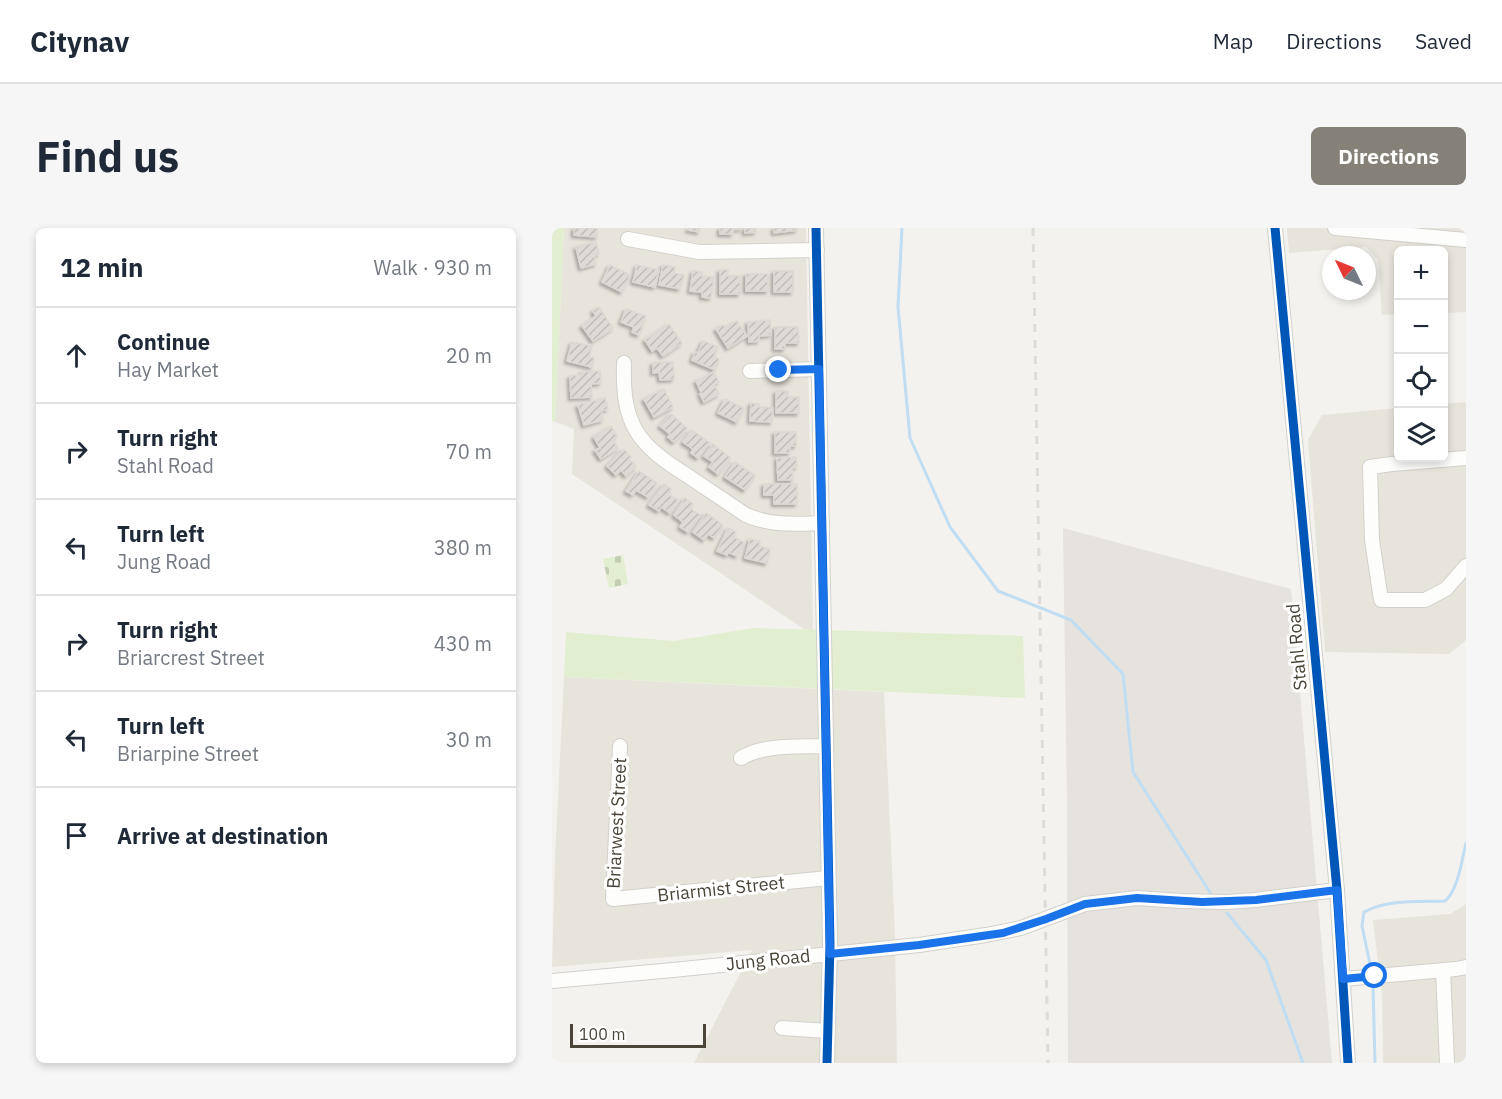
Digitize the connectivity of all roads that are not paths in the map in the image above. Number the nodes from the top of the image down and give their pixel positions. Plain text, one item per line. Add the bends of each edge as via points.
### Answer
1 (816, 228) edge
2 (1275, 228) edge
3 (1335, 228) edge
4 (628, 239) dead end
5 (1466, 240) edge
6 (817, 250) junction
7 (624, 363) dead end
8 (819, 369) junction
9 (750, 371) dead end
10 (1466, 458) edge
11 (822, 523) junction
12 (1466, 566) edge
13 (620, 746) dead end
14 (825, 746) junction
15 (741, 758) dead end
16 (828, 878) junction
17 (1337, 890) junction
18 (613, 899) joint
19 (830, 954) junction
20 (1466, 967) edge
21 (1443, 970) junction
22 (1343, 979) junction
23 (552, 981) edge
24 (782, 1028) dead end
25 (828, 1031) junction
26 (827, 1063) edge
27 (1348, 1063) edge
28 (1447, 1063) edge

1 - 6 street
2 - 17 street, Stahl Road
3 - 5 street
4 - 6 street via 699,252
6 - 8 street
7 - 11 street via 624,398 629,417 658,456 746,515 771,523
8 - 9 street
8 - 11 street
10 - 12 street via 1370,468 1372,540 1381,600 1425,600 1446,589
11 - 14 street
13 - 18 street, Briarwest Street
14 - 15 street via 763,750
14 - 16 street
16 - 18 street, Briarmist Street
16 - 19 street
17 - 19 street, Jung Road via 1256,900 1137,898 1085,904 1003,933
17 - 22 street, Stahl Road
19 - 23 street, Jung Road
19 - 25 street
20 - 21 street
21 - 22 street
21 - 28 street
22 - 27 street, Stahl Road
24 - 25 street
25 - 26 street

